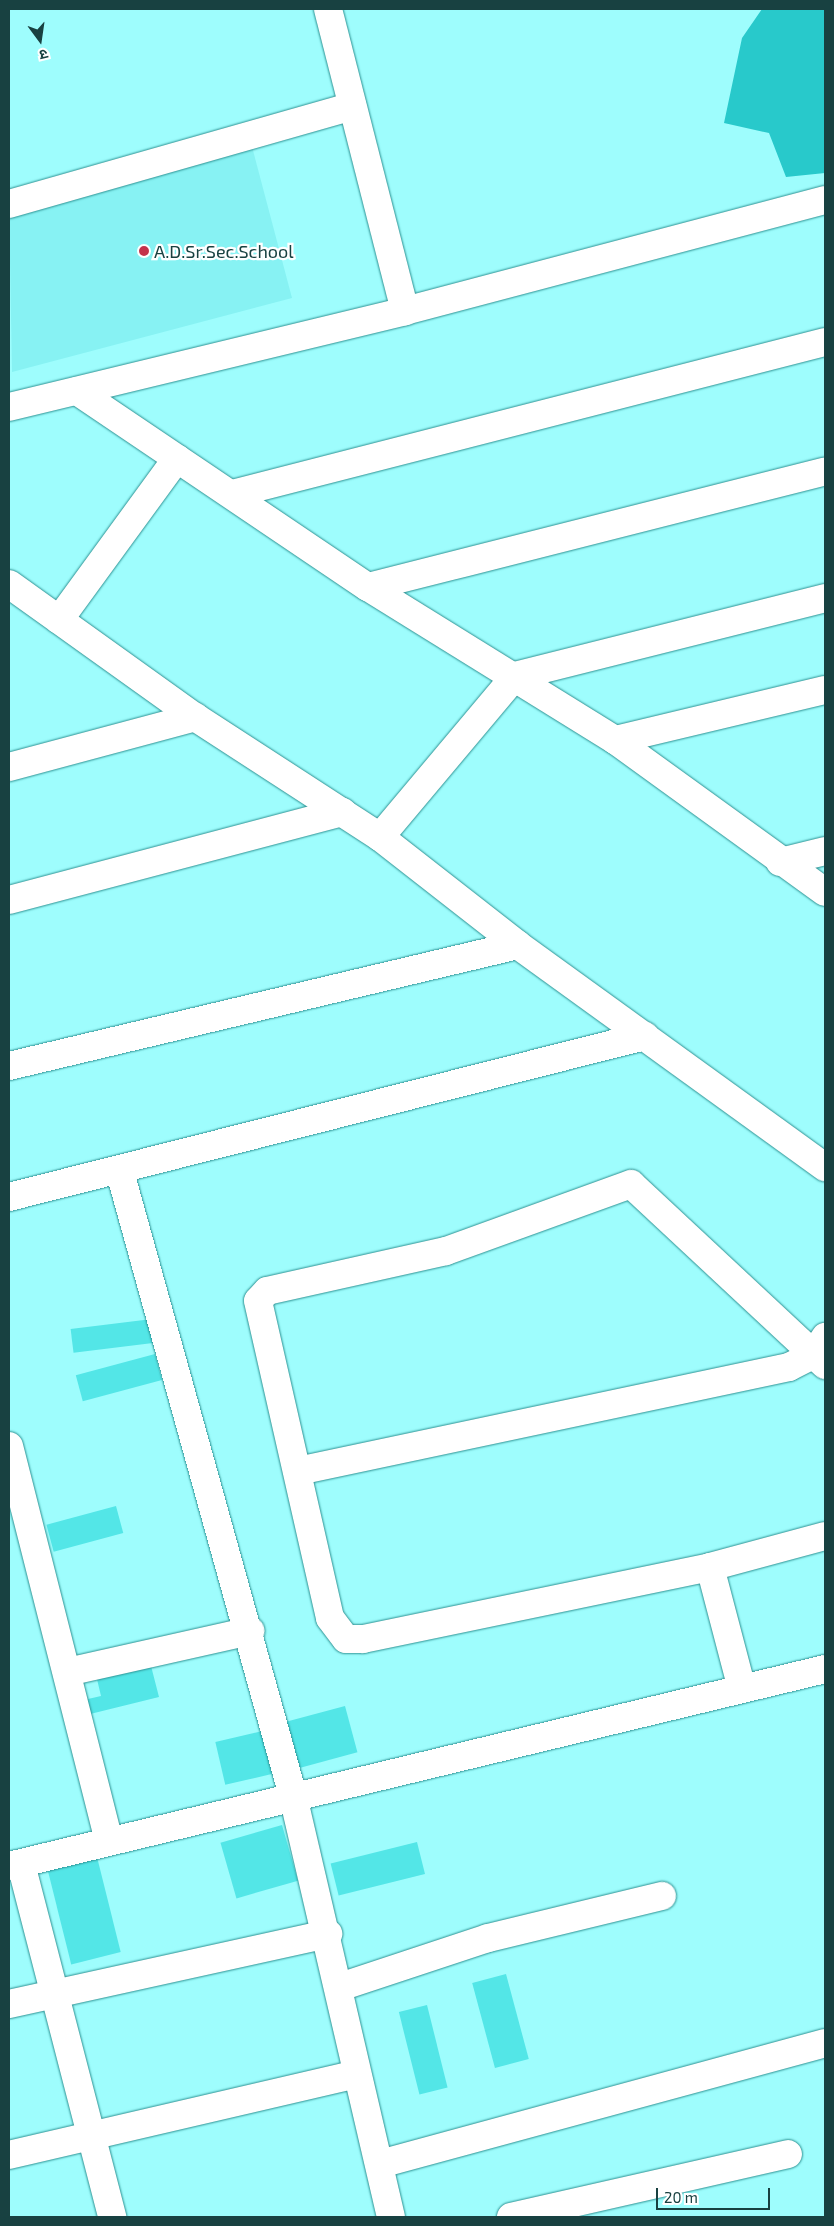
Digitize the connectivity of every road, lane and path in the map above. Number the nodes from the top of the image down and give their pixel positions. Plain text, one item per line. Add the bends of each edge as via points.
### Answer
1 (328, 9) edge
2 (352, 106) junction
3 (825, 200) edge
4 (9, 204) edge
5 (405, 311) junction
6 (825, 342) edge
7 (77, 391) junction
8 (9, 407) edge
9 (177, 458) junction
10 (825, 471) edge
11 (232, 494) junction
12 (368, 587) junction
13 (13, 591) edge
14 (825, 598) edge
15 (58, 620) junction
16 (515, 676) junction
17 (825, 690) edge
18 (195, 717) junction
19 (615, 740) junction
20 (9, 767) edge
21 (343, 812) junction
22 (380, 836) junction
23 (825, 851) edge
24 (780, 862) junction
25 (825, 892) edge
26 (9, 900) edge
27 (518, 945) junction
28 (645, 1036) junction
29 (9, 1066) edge
30 (825, 1167) edge
31 (120, 1172) junction
32 (9, 1197) edge
33 (821, 1352) edge
34 (9, 1446) edge
35 (298, 1471) junction
36 (825, 1536) edge
37 (710, 1566) junction
38 (250, 1630) junction
39 (825, 1669) edge
40 (66, 1672) junction
41 (742, 1689) junction
42 (293, 1796) junction
43 (109, 1840) junction
44 (15, 1865) edge
45 (662, 1896) dead end
46 (328, 1934) junction
47 (340, 1987) junction
48 (55, 1993) junction
49 (9, 2004) edge
50 (825, 2043) edge
51 (356, 2074) junction
52 (90, 2134) junction
53 (788, 2154) dead end
54 (9, 2155) edge
55 (380, 2164) junction
56 (112, 2217) edge
57 (392, 2217) edge
58 (511, 2217) edge

1 - 2 street
2 - 4 street
2 - 5 street
3 - 5 street
5 - 7 street
6 - 11 street
7 - 8 street
7 - 9 street
9 - 11 street
9 - 15 street
10 - 12 street
11 - 12 street
12 - 16 street
13 - 15 street
14 - 16 street
15 - 18 street
16 - 19 street
16 - 22 street
17 - 19 street
18 - 20 street
18 - 21 street
19 - 24 street
21 - 22 street
21 - 26 street
22 - 27 street
23 - 24 street
24 - 25 street
27 - 28 street
27 - 29 street
28 - 30 street
28 - 31 street
31 - 32 street
31 - 38 street
33 - 35 street via 789,1367
33 - 35 street via 631,1184 446,1251 262,1294 260,1309
34 - 40 street
35 - 37 street via 330,1618 346,1639 363,1639
36 - 37 street
37 - 41 street
38 - 40 street
38 - 42 street
39 - 41 street
40 - 43 street
41 - 42 street
42 - 43 street
42 - 46 street
43 - 44 street
44 - 48 street
45 - 47 street via 488,1938
46 - 47 street
46 - 48 street
47 - 51 street
48 - 49 street
48 - 52 street
50 - 55 street
51 - 52 street
51 - 55 street
52 - 54 street
52 - 56 street
53 - 58 street
55 - 57 street

